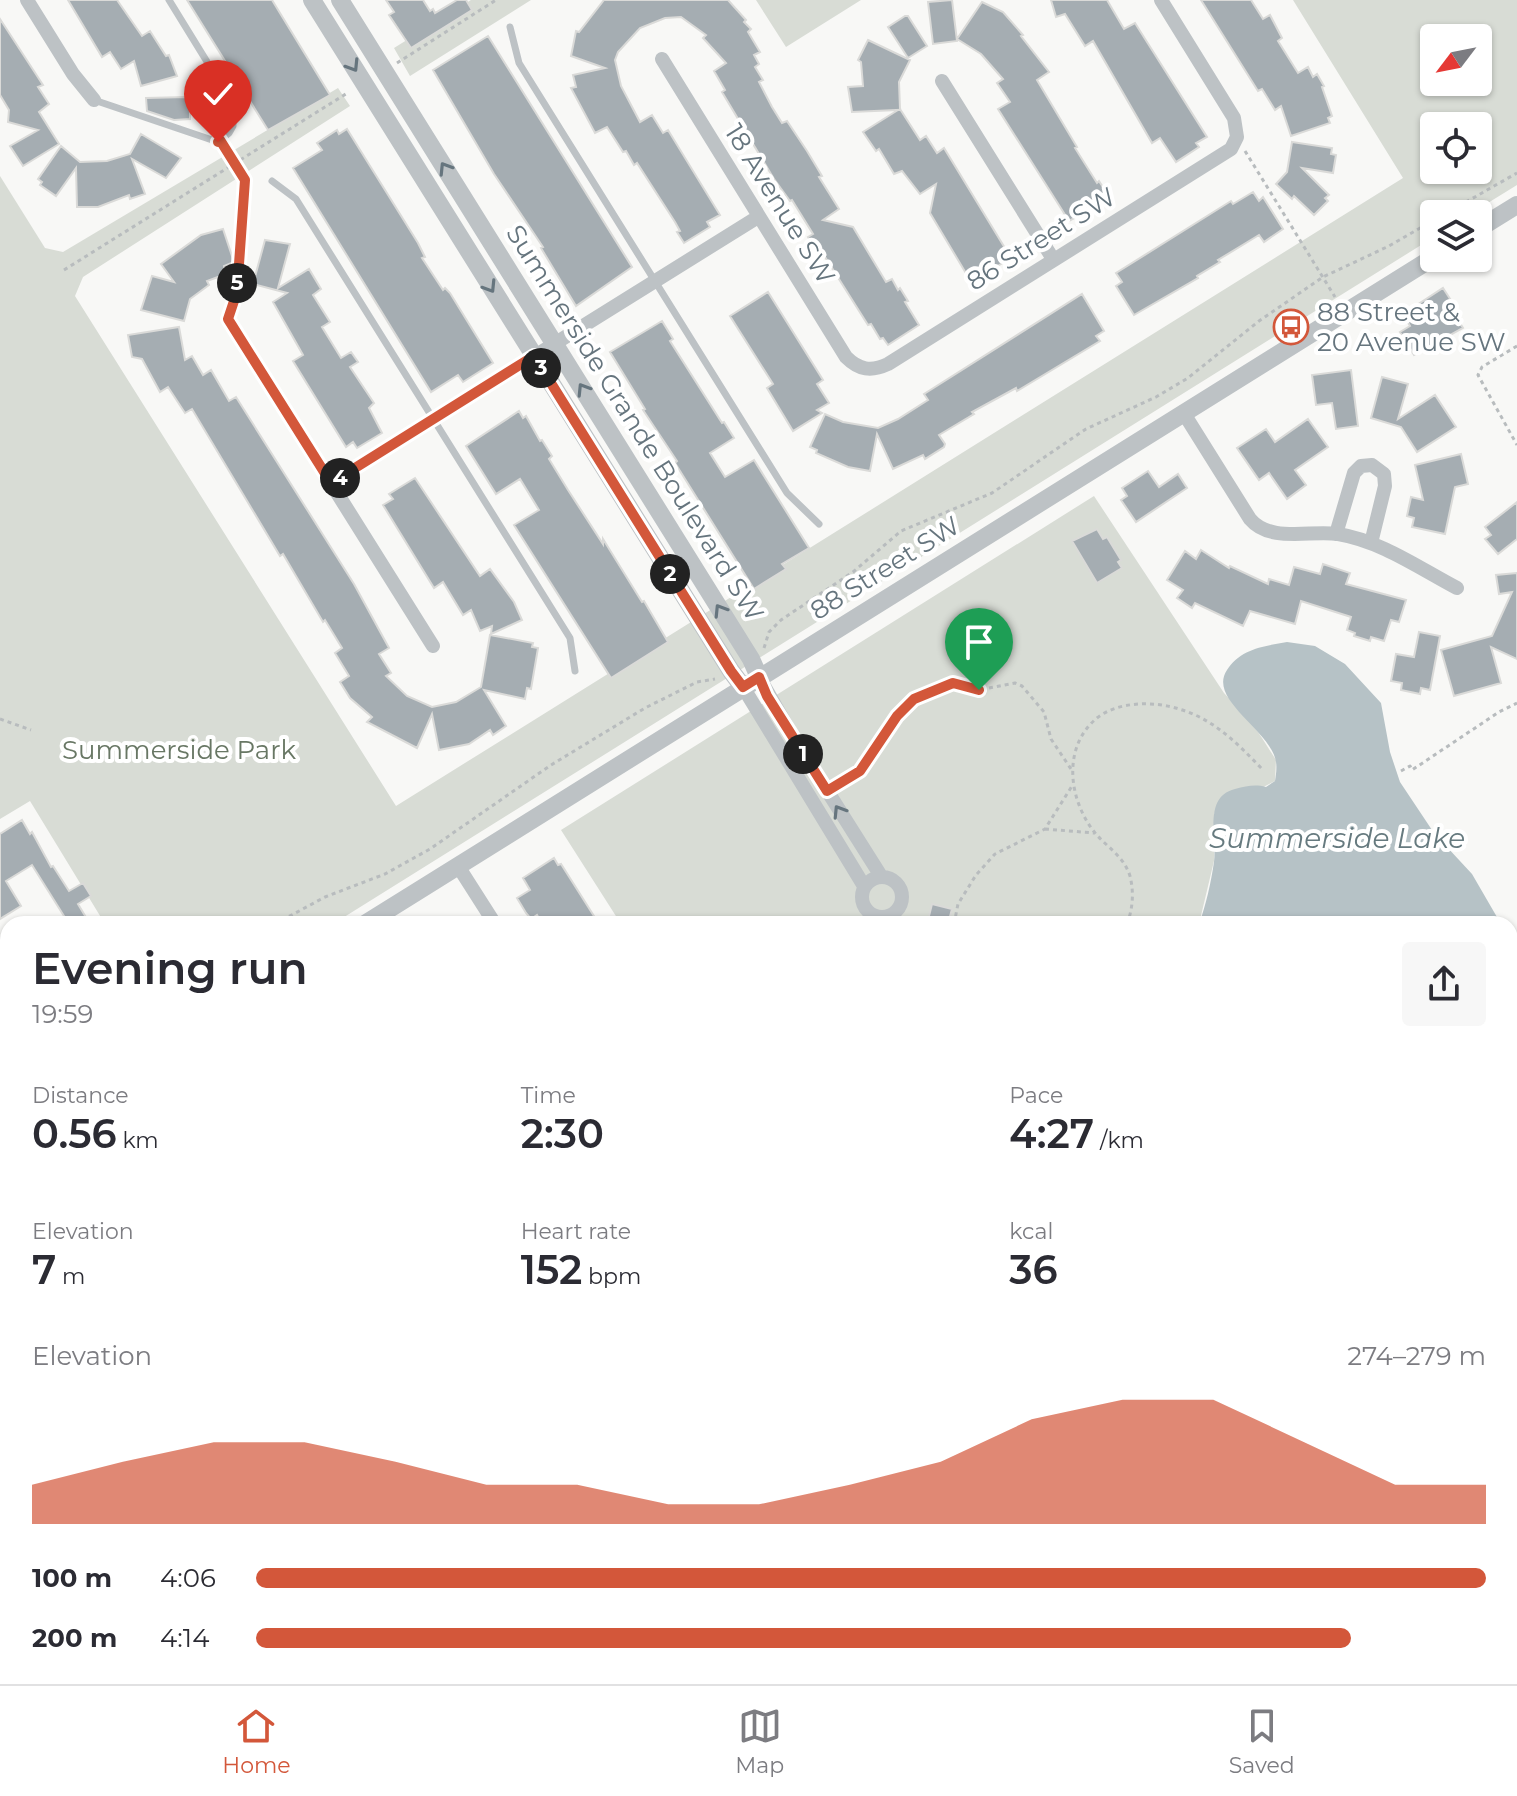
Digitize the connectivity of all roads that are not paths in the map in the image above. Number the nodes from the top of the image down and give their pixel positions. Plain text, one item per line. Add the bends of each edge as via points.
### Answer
1 (27, 0) edge
2 (169, 0) edge
3 (312, 0) edge
4 (340, 0) edge
5 (1161, 0) edge
6 (510, 27) dead end
7 (662, 59) dead end
8 (942, 81) dead end
9 (94, 100) joint
10 (272, 181) dead end
11 (1517, 205) edge
12 (758, 217) junction
13 (1492, 220) edge
14 (1053, 259) junction
15 (1420, 266) edge
16 (656, 280) junction
17 (228, 319) road end
18 (555, 343) junction
19 (534, 356) junction
20 (863, 369) joint
21 (1183, 412) junction
22 (434, 419) junction
23 (331, 483) junction
24 (819, 524) dead end
25 (1336, 534) junction
26 (1371, 543) junction
27 (1457, 588) dead end
28 (433, 646) dead end
29 (575, 671) dead end
30 (751, 682) junction
31 (458, 866) junction
32 (881, 876) junction
33 (864, 886) junction
34 (378, 916) edge
35 (490, 916) edge
36 (876, 916) edge
37 (885, 916) edge

1 - 9 street
2 - 9 lane via 233,104 233,126 220,140
3 -> 19 street, Summerside Grande Boulevard SW
18 -> 4 street, Summerside Grande Boulevard SW
5 - 14 street, 86 Street SW via 1234,118 1237,137 1226,153
6 - 16 lane via 519,63
7 - 12 street, 18 Avenue SW
8 - 14 street
10 - 22 lane via 296,199
11 - 13 street
12 - 16 street
12 - 20 street, 18 Avenue SW via 846,357
14 - 20 street, 86 Street SW via 888,364
15 - 21 street, 88 Street SW
16 - 18 street
16 - 24 lane via 787,493
17 - 23 street
18 - 19 street
30 -> 18 street, Summerside Grande Boulevard SW via 751,659
19 - 22 street
19 - 30 street, Summerside Grande Boulevard SW via 731,671
21 - 25 street via 1255,526 1277,533
21 - 30 street, 88 Street SW
22 - 23 street
22 - 29 lane via 570,638
23 - 28 street
25 - 26 street
25 - 26 street via 1354,473 1372,465 1384,474 1385,486
26 - 27 street
30 - 31 street, 88 Street SW
32 -> 30 street, Summerside Grande Boulevard SW via 767,696
30 - 33 street, Summerside Grande Boulevard SW
31 - 34 street, 88 Street SW
31 - 35 street
32 - 33 street
32 - 37 street, Summerside Grande Boulevard SW via 894,880 901,891 900,905
33 - 36 street, Summerside Grande Boulevard SW via 861,899

